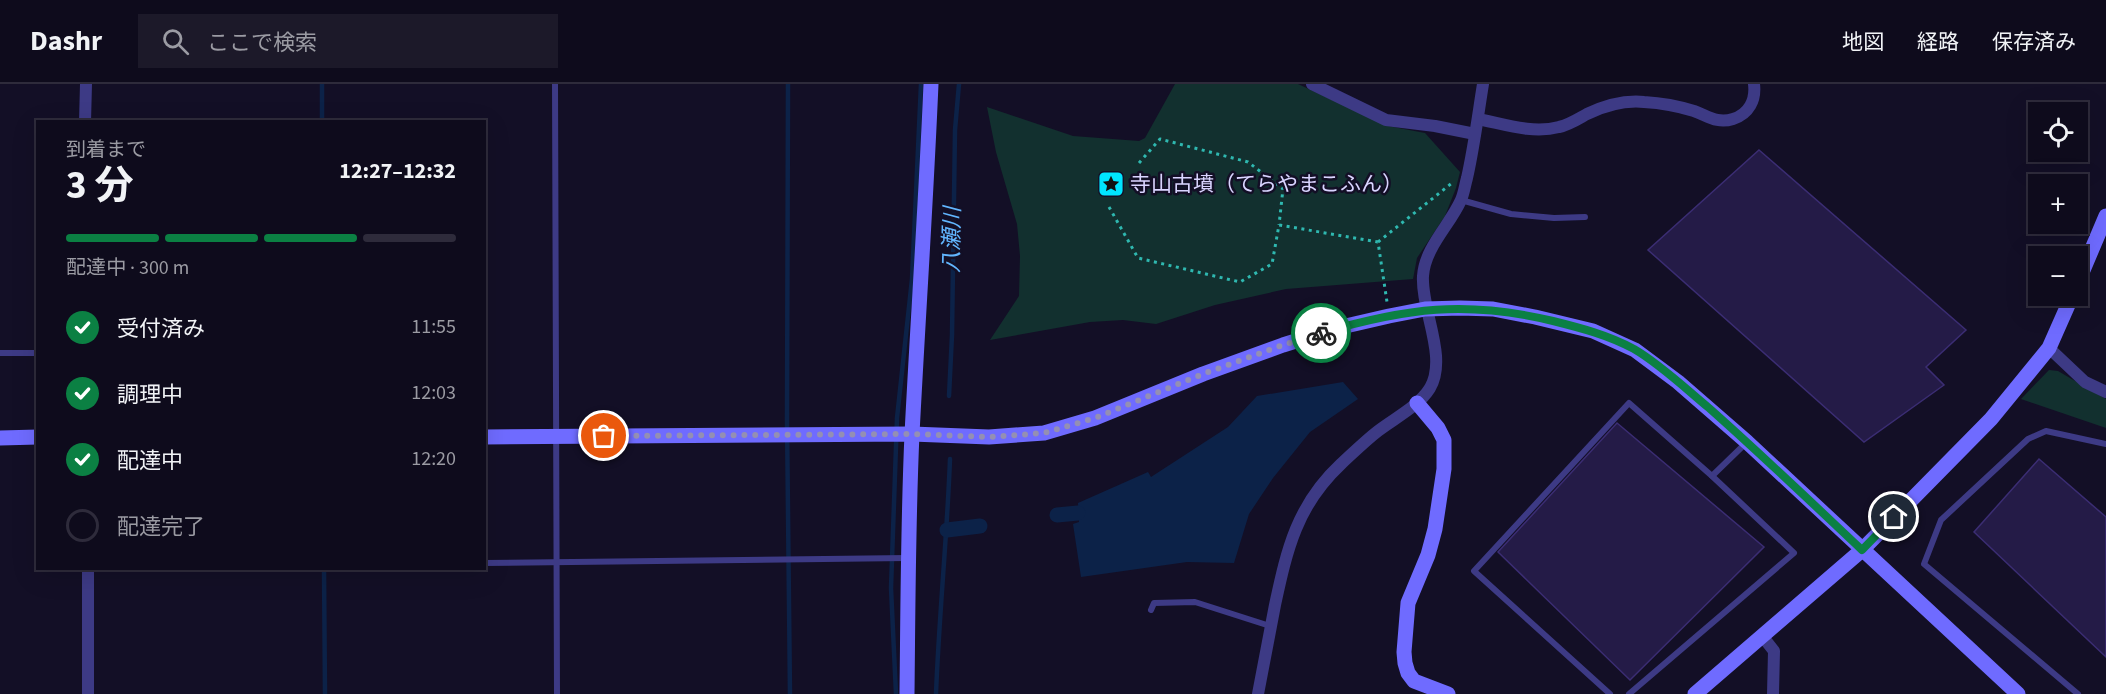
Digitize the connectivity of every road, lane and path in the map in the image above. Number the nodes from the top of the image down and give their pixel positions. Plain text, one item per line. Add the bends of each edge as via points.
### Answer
1 (86, 84) edge
2 (555, 84) edge
3 (931, 84) edge
4 (1312, 84) edge
5 (1483, 84) edge
6 (1754, 84) edge
7 (1478, 119) junction
8 (86, 120) edge
9 (1475, 134) junction
10 (1139, 163) dead end
11 (1465, 184) junction
12 (1461, 200) junction
13 (1109, 207) dead end
14 (2106, 216) edge
15 (1586, 217) dead end
16 (1279, 225) junction
17 (1378, 242) junction
18 (2088, 258) edge
19 (1387, 302) dead end
20 (2068, 306) edge
21 (1425, 309) junction
22 (2049, 348) junction
23 (0, 353) edge
24 (36, 353) edge
25 (2106, 392) edge
26 (1417, 403) junction
27 (912, 434) junction
28 (486, 437) edge
29 (556, 437) junction
30 (0, 438) edge
31 (36, 438) edge
32 (1747, 442) junction
33 (2106, 444) edge
34 (1712, 477) junction
35 (1862, 550) junction
36 (908, 558) junction
37 (486, 563) edge
38 (556, 563) junction
39 (88, 570) edge
40 (1151, 610) dead end
41 (1271, 626) junction
42 (1763, 637) junction
43 (88, 694) edge
44 (557, 694) edge
45 (907, 694) edge
46 (1258, 694) edge
47 (1448, 694) edge
48 (1610, 694) edge
49 (1629, 694) edge
50 (1695, 694) edge
51 (1773, 694) edge
52 (2018, 694) edge
53 (2079, 694) edge

1 - 8 street
2 - 29 lane
3 - 27 street
4 - 9 street via 1386,120
5 - 7 street
6 - 7 street via 1750,108 1723,121 1666,104 1629,101 1611,104 1551,129 1526,129
7 - 9 street
9 - 11 street
10 - 16 path via 1160,139 1248,162 1283,189
11 - 12 street
11 - 17 path via 1455,181
12 - 15 lane via 1510,214
12 - 21 street via 1424,267
13 - 16 path via 1138,258 1240,282 1272,264
14 - 18 street
16 - 17 path
17 - 19 path
20 - 22 street
21 - 26 street via 1433,334 1435,370 1431,386
21 - 27 street via 1337,328 1283,345 1052,431 989,437
21 - 32 street via 1493,309 1593,331 1635,350
22 - 25 street via 2085,382
22 - 35 street via 1991,418
23 - 24 lane
26 - 41 street via 1340,464 1318,489 1299,519 1289,545
26 - 47 street via 1444,440 1444,469 1435,530 1408,603 1405,663 1414,681
27 - 29 street
27 - 36 street
28 - 29 street
29 - 38 lane
30 - 31 street
32 - 34 lane
32 - 35 street
33 - 53 lane via 2046,431 2028,439 1941,520 1924,564
34 - 48 lane via 1629,403 1474,571
34 - 49 lane via 1794,553
35 - 42 street
35 - 52 street
36 - 38 lane
36 - 45 street
37 - 38 lane
38 - 44 lane
39 - 43 street
40 - 41 lane via 1154,603 1196,602
41 - 46 street
42 - 50 street
42 - 51 street via 1774,651

